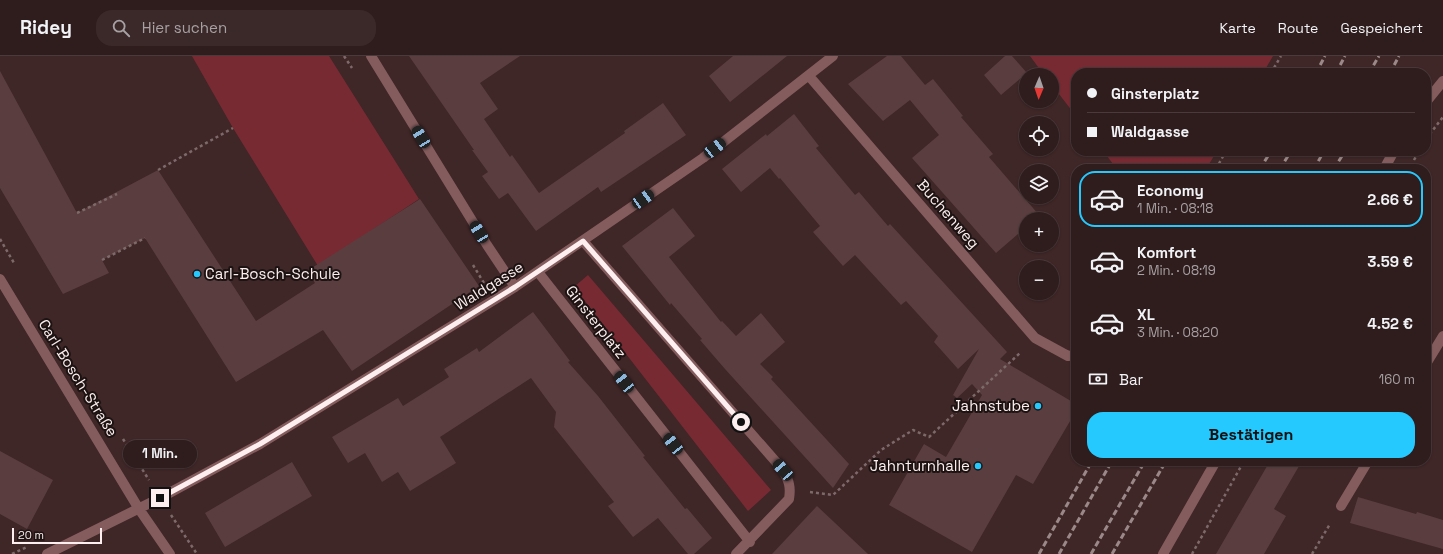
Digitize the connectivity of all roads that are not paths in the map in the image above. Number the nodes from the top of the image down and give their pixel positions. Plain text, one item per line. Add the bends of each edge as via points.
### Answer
1 (371, 56) edge
2 (833, 56) edge
3 (809, 76) junction
4 (1443, 81) edge
5 (1431, 96) edge
6 (583, 241) junction
7 (538, 272) junction
8 (0, 279) edge
9 (515, 287) junction
10 (1443, 336) edge
11 (1071, 356) edge
12 (1431, 356) edge
13 (1213, 466) edge
14 (1365, 466) edge
15 (1341, 506) road end
16 (139, 509) junction
17 (750, 542) junction
18 (48, 554) edge
19 (170, 554) edge
20 (736, 554) edge
21 (1163, 554) edge

1 - 9 street
2 - 3 street, Waldgasse
3 - 6 street, Waldgasse via 703,158
3 - 11 street, Buchenweg via 1035,338
4 - 5 street
6 - 7 street, Waldgasse
6 - 17 street via 783,470 789,481 789,499
7 - 9 street, Waldgasse
7 - 17 street, Ginsterplatz
8 - 16 street, Carl-Bosch-Straße
9 - 16 street, Waldgasse via 260,444
10 - 12 street
13 - 21 street
14 - 15 street
16 - 18 street, Waldgasse
16 - 19 street, Carl-Bosch-Straße
17 - 20 street

